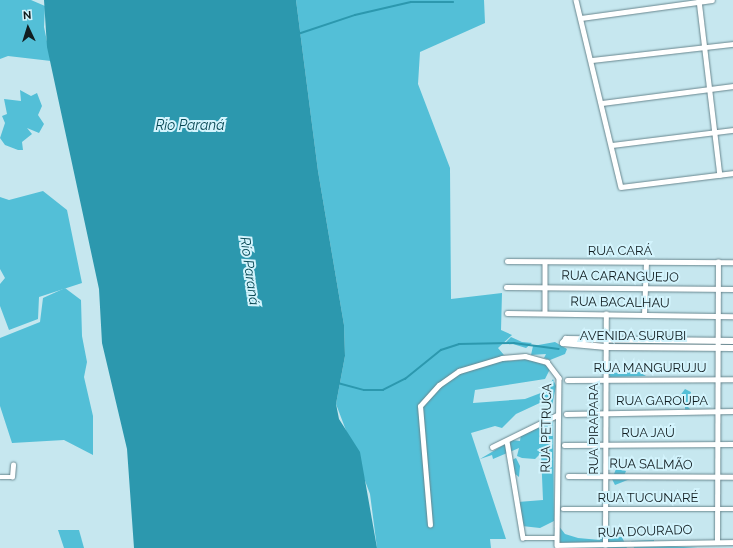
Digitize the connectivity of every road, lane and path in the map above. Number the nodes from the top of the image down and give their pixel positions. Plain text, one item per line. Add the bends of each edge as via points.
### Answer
1 (576, 0) edge
2 (712, 0) edge
3 (699, 1) edge
4 (581, 18) junction
5 (733, 44) edge
6 (705, 47) junction
7 (592, 60) junction
8 (733, 86) edge
9 (710, 89) junction
10 (602, 103) junction
11 (733, 130) edge
12 (715, 132) junction
13 (612, 145) junction
14 (733, 173) edge
15 (720, 175) junction
16 (507, 261) dead end
17 (545, 262) junction
18 (646, 262) junction
19 (718, 262) junction
20 (733, 262) edge
21 (506, 287) dead end
22 (545, 287) junction
23 (645, 288) junction
24 (717, 288) junction
25 (733, 288) edge
26 (545, 313) junction
27 (507, 314) dead end
28 (606, 314) junction
29 (644, 314) junction
30 (718, 315) junction
31 (733, 316) edge
32 (733, 341) edge
33 (606, 344) junction
34 (717, 344) junction
35 (733, 348) edge
36 (605, 379) junction
37 (717, 379) junction
38 (733, 379) edge
39 (567, 380) dead end
40 (733, 411) edge
41 (606, 412) junction
42 (717, 412) junction
43 (566, 414) dead end
44 (557, 415) junction
45 (507, 441) junction
46 (717, 444) junction
47 (733, 444) edge
48 (564, 445) dead end
49 (605, 445) junction
50 (492, 447) dead end
51 (13, 465) dead end
52 (605, 474) junction
53 (568, 476) dead end
54 (0, 477) edge
55 (717, 477) junction
56 (733, 477) edge
57 (604, 508) junction
58 (563, 509) dead end
59 (717, 509) junction
60 (733, 509) edge
61 (430, 524) dead end
62 (556, 538) junction
63 (717, 541) junction
64 (733, 542) edge
65 (557, 545) joint
66 (605, 545) junction

1 - 4 street
2 - 3 street
3 - 4 street
3 - 6 street
4 - 7 street
5 - 6 street
6 - 7 street
6 - 9 street
7 - 10 street
8 - 9 street
9 - 10 street
9 - 12 street
10 - 13 street
11 - 12 street
12 - 13 street
12 - 15 street
13 - 15 street via 621,187
14 - 15 street
16 - 17 street, RUA CARÁ
17 - 18 street, RUA CARÁ
17 - 22 street
18 - 19 street, RUA CARÁ
18 - 23 street
19 - 20 street, RUA CARÁ
19 - 24 street
21 - 22 street, RUA CARANGUEJO
22 - 23 street, RUA CARANGUEJO
22 - 26 street
23 - 24 street, RUA CARANGUEJO
23 - 29 street
24 - 25 street, RUA CARANGUEJO
24 - 30 street
26 - 27 street, RUA BACALHAU
26 - 28 street, RUA BACALHAU
28 - 29 street, RUA BACALHAU
28 - 33 street, RUA PIRAPARA
29 - 30 street, RUA BACALHAU
30 - 31 street, RUA BACALHAU
30 - 34 street
32 - 34 street, AVENIDA SURUBI
33 - 33 street, AVENIDA SURUBI via 566,339 563,343
33 - 34 street, AVENIDA SURUBI
33 - 36 street, RUA PIRAPARA
34 - 35 street, AVENIDA SURUBI
34 - 37 street
36 - 37 street, RUA MANGURUJU
36 - 39 street, RUA MANGURUJU
36 - 41 street, RUA PIRAPARA
37 - 38 street, RUA MANGURUJU
37 - 42 street
40 - 42 street, RUA GAROUPA
41 - 42 street, RUA GAROUPA
41 - 43 street, RUA GAROUPA
41 - 49 street, RUA PIRAPARA
42 - 46 street
44 - 45 street
44 - 61 street, RUA PETRUCA via 559,378 554,368 542,360 525,356 502,358 459,372 439,385 420,406
44 - 62 street, RUA PETRUCA
45 - 50 street
45 - 62 street via 523,538
46 - 47 street, RUA JAÚ
46 - 49 street, RUA JAÚ
46 - 55 street
48 - 49 street, RUA JAÚ
49 - 52 street, RUA PIRAPARA
51 - 54 street via 12,477
52 - 53 street, RUA SALMÃO
52 - 55 street, RUA SALMÃO
52 - 57 street, RUA PIRAPARA
55 - 56 street, RUA SALMÃO
55 - 59 street
57 - 58 street, RUA TUCUNARÉ
57 - 59 street, RUA TUCUNARÉ
57 - 66 street, RUA PIRAPARA
59 - 60 street, RUA TUCUNARÉ
59 - 63 street
62 - 65 street, RUA PETRUCA
63 - 64 street, RUA DOURADO
63 - 66 street, RUA DOURADO
65 - 66 street, RUA DOURADO

